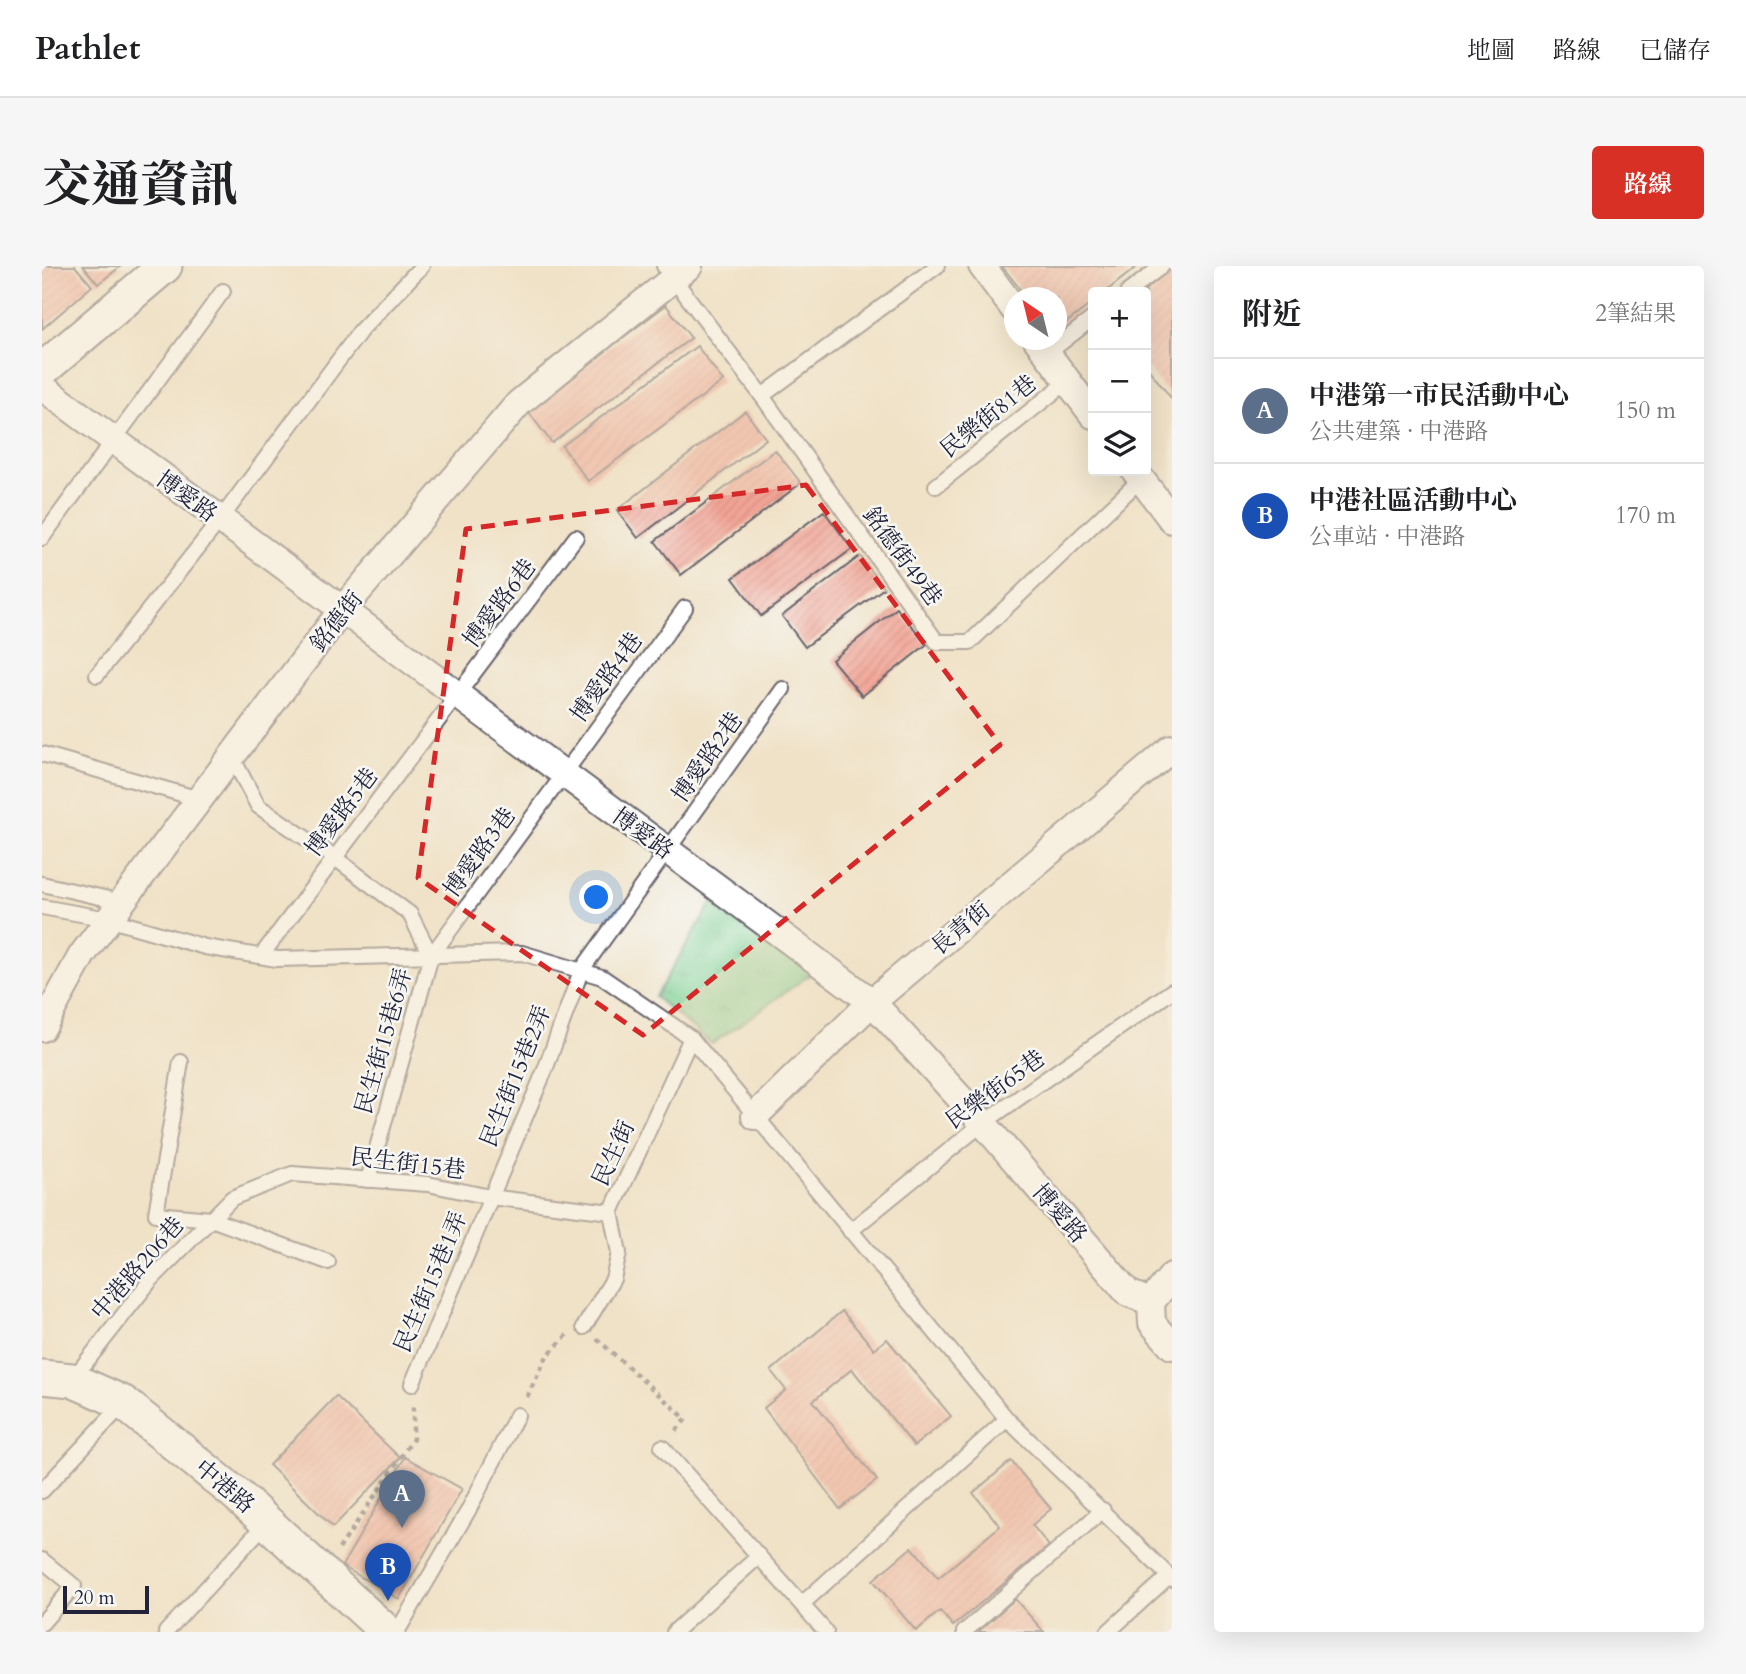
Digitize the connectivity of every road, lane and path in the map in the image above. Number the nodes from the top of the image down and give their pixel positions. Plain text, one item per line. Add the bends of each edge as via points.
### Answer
1 (165, 266) edge
2 (422, 266) edge
3 (937, 266) edge
4 (982, 266) edge
5 (1162, 266) edge
6 (676, 270) edge
7 (1135, 287) edge
8 (223, 290) dead end
9 (1004, 296) edge
10 (1088, 321) edge
11 (1067, 332) edge
12 (1045, 350) edge
13 (42, 370) edge
14 (1068, 381) junction
15 (42, 387) edge
16 (762, 396) junction
17 (1092, 413) edge
18 (113, 442) junction
19 (1137, 476) edge
20 (1139, 476) edge
21 (936, 486) dead end
22 (220, 520) junction
23 (1172, 520) edge
24 (576, 537) dead end
25 (42, 538) edge
26 (685, 608) dead end
27 (342, 610) junction
28 (97, 675) dead end
29 (783, 689) dead end
30 (458, 696) junction
31 (1172, 748) edge
32 (42, 754) edge
33 (232, 757) junction
34 (563, 774) junction
35 (200, 799) junction
36 (668, 852) junction
37 (335, 858) junction
38 (42, 884) edge
39 (42, 907) edge
40 (115, 911) junction
41 (261, 956) junction
42 (431, 956) junction
43 (581, 971) junction
44 (1172, 991) edge
45 (872, 1002) junction
46 (42, 1028) edge
47 (691, 1038) junction
48 (181, 1062) dead end
49 (755, 1116) junction
50 (983, 1124) junction
51 (368, 1180) junction
52 (489, 1197) junction
53 (611, 1212) junction
54 (211, 1219) junction
55 (850, 1231) junction
56 (328, 1262) dead end
57 (1172, 1276) edge
58 (1151, 1302) junction
59 (584, 1327) junction
60 (1172, 1346) edge
61 (57, 1378) edge
62 (412, 1384) joint
63 (124, 1403) junction
64 (517, 1415) joint
65 (1007, 1419) junction
66 (662, 1447) joint
67 (42, 1491) edge
68 (1103, 1510) junction
69 (267, 1522) junction
70 (759, 1556) junction
71 (42, 1560) edge
72 (323, 1573) junction
73 (1171, 1578) edge
74 (802, 1604) junction
75 (42, 1623) edge
76 (166, 1632) edge
77 (387, 1632) edge
78 (397, 1632) edge
79 (674, 1632) edge
80 (826, 1632) edge
81 (964, 1632) edge
82 (1108, 1632) edge

1 - 13 street
2 - 22 lane via 361,330
3 - 16 lane
4 - 9 street
5 - 7 lane
6 - 16 lane, 銘德街49巷
6 - 27 street, 銘德街 via 519,403
8 - 18 lane
10 - 11 lane
12 - 14 street
14 - 17 street
14 - 21 lane, 民樂街81巷
15 - 18 street, 博愛路
16 - 19 lane, 銘德街49巷 via 937,642 970,642
18 - 22 street, 博愛路
18 - 25 lane
20 - 23 street
22 - 27 street, 博愛路
22 - 28 lane
24 - 30 lane, 博愛路6巷
26 - 34 lane, 博愛路4巷
27 - 30 street, 博愛路
27 - 33 street, 銘德街
29 - 36 lane, 博愛路2巷
30 - 34 street, 博愛路
30 - 37 lane, 博愛路5巷
31 - 45 street, 長青街
32 - 35 lane
33 - 35 street, 銘德街
33 - 37 lane via 258,806
34 - 36 street, 博愛路
34 - 42 lane, 博愛路3巷
35 - 40 street, 銘德街
36 - 43 lane, 博愛路2巷
36 - 45 street, 博愛路
37 - 41 lane, 博愛路5巷
37 - 42 lane via 410,914
38 - 40 lane
39 - 40 lane
40 - 41 lane via 205,947
40 - 46 street, 銘德街 via 82,955
41 - 42 lane
42 - 43 lane via 522,953
42 - 51 lane, 民生街15巷6弄
43 - 47 lane via 602,977
43 - 52 lane, 民生街15巷2弄 via 545,1070
44 - 50 lane, 民樂街65巷
45 - 49 street, 長青街
45 - 50 street, 博愛路
47 - 49 lane
47 - 53 lane, 民生街
48 - 54 lane, 中港路206巷 via 156,1214
49 - 55 lane
50 - 55 lane, 民樂街65巷
50 - 58 street, 博愛路 via 1128,1293
51 - 52 lane, 民生街15巷 via 428,1184
51 - 54 lane, 民生街15巷 via 292,1174 232,1198
52 - 53 lane, 民生街15巷
52 - 62 lane, 民生街15巷1弄
53 - 59 lane, 民生街 via 619,1253 613,1279
54 - 56 lane
54 - 61 lane, 中港路206巷
55 - 65 lane
57 - 58 street
58 - 60 street via 1152,1323
59 - 64 path via 563,1336 547,1356
59 - 66 path via 686,1419
61 - 63 street, 中港路
62 - 72 path via 413,1439
63 - 67 lane
63 - 69 street, 中港路
64 - 78 lane via 468,1511
65 - 68 lane
65 - 74 lane
66 - 70 lane
68 - 73 lane
68 - 81 lane
69 - 72 street, 中港路
69 - 76 lane
70 - 74 lane
70 - 79 lane
71 - 75 lane via 74,1586
72 - 77 street, 中港路
73 - 82 lane
74 - 80 lane

